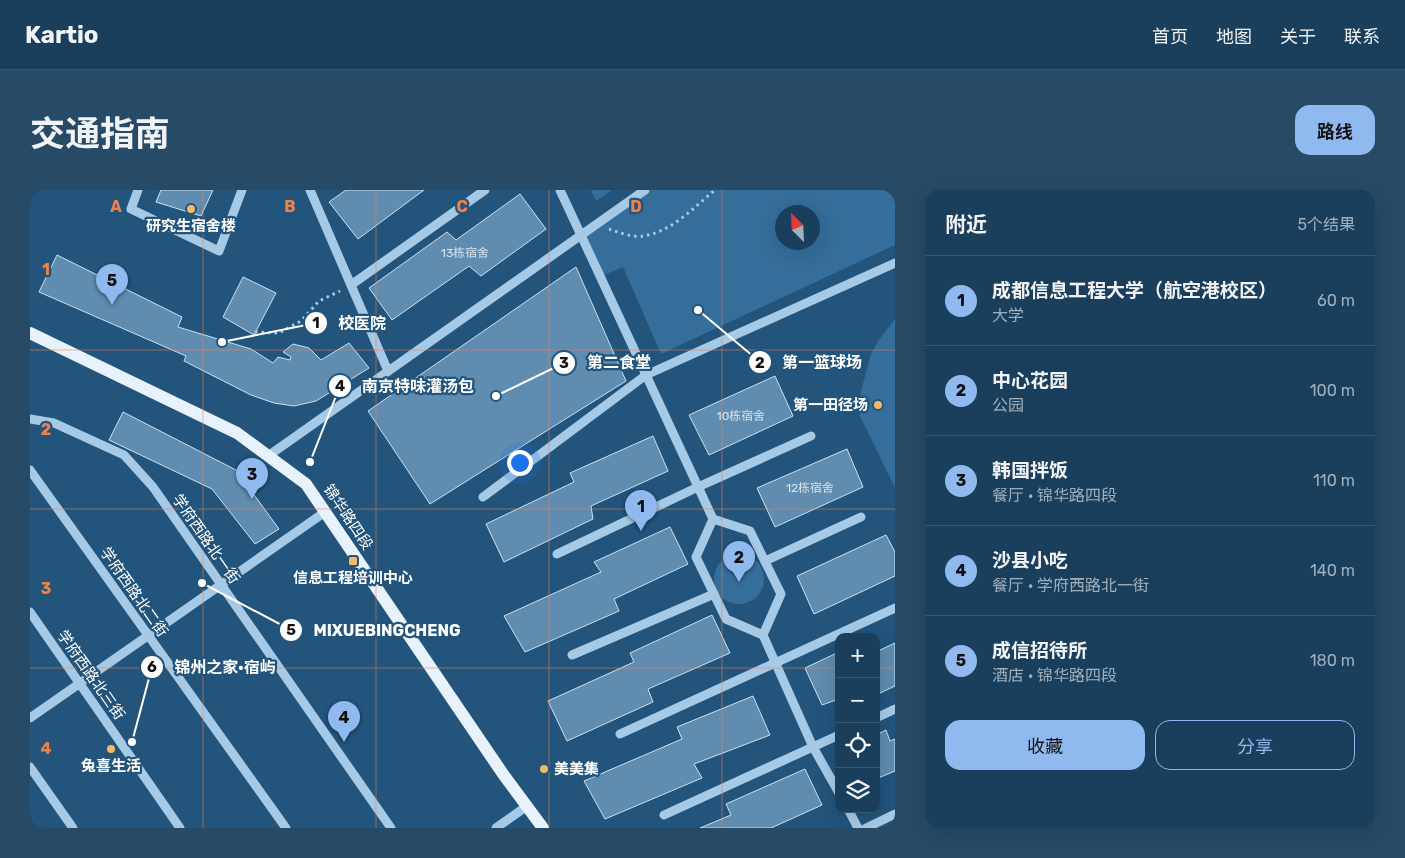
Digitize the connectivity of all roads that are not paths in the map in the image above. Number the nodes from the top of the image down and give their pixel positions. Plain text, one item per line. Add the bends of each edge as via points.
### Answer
1 (138, 190) edge
2 (242, 190) edge
3 (310, 190) edge
4 (485, 190) edge
5 (560, 190) edge
6 (645, 190) edge
7 (581, 235) junction
8 (895, 263) edge
9 (351, 285) junction
10 (30, 334) edge
11 (388, 371) junction
12 (646, 376) junction
13 (30, 419) edge
14 (811, 436) dead end
15 (268, 456) junction
16 (30, 470) edge
17 (698, 486) junction
18 (483, 497) dead end
19 (325, 512) junction
20 (861, 517) dead end
21 (714, 519) junction
22 (557, 554) dead end
23 (765, 562) junction
24 (221, 584) junction
25 (714, 594) junction
26 (895, 608) edge
27 (30, 612) edge
28 (147, 635) junction
29 (763, 635) junction
30 (572, 655) dead end
31 (775, 663) junction
32 (79, 683) junction
33 (895, 709) edge
34 (880, 716) edge
35 (30, 718) edge
36 (620, 734) dead end
37 (835, 737) edge
38 (813, 747) junction
39 (30, 767) edge
40 (835, 786) edge
41 (527, 806) junction
42 (850, 813) edge
43 (895, 814) edge
44 (664, 816) dead end
45 (74, 828) edge
46 (180, 828) edge
47 (286, 828) edge
48 (391, 828) edge
49 (496, 828) edge
50 (543, 828) edge
51 (858, 828) edge
52 (866, 828) edge

1 - 2 street via 130,209 219,251
3 - 9 street
4 - 9 street
5 - 7 street
6 - 7 street
7 - 11 street
7 - 12 street
8 - 12 street
9 - 11 street
10 - 15 main road, 锦华路四段 via 237,433
11 - 15 street
12 - 17 street
12 - 18 street
13 - 24 street, 学府西路北一街 via 54,423 124,455 153,487
14 - 17 street
15 - 19 main road, 锦华路四段 via 306,484
16 - 28 street, 学府西路北二街
17 - 21 street
17 - 22 street
19 - 24 street
19 - 41 main road, 锦华路四段
20 - 23 street
21 - 23 street via 750,531
21 - 25 street via 696,557
23 - 29 street via 781,594
24 - 28 street
24 - 48 street, 学府西路北一街
25 - 29 street via 726,619
25 - 30 street
26 - 31 street
27 - 32 street, 学府西路北三街
28 - 32 street
28 - 47 street, 学府西路北二街
29 - 31 street
31 - 36 street
31 - 38 street
32 - 35 street
32 - 46 street, 学府西路北三街
33 - 34 street
37 - 38 street
38 - 40 street
38 - 44 street
39 - 45 street
41 - 49 street
41 - 50 main road, 锦华路四段
42 - 51 street
43 - 52 street

